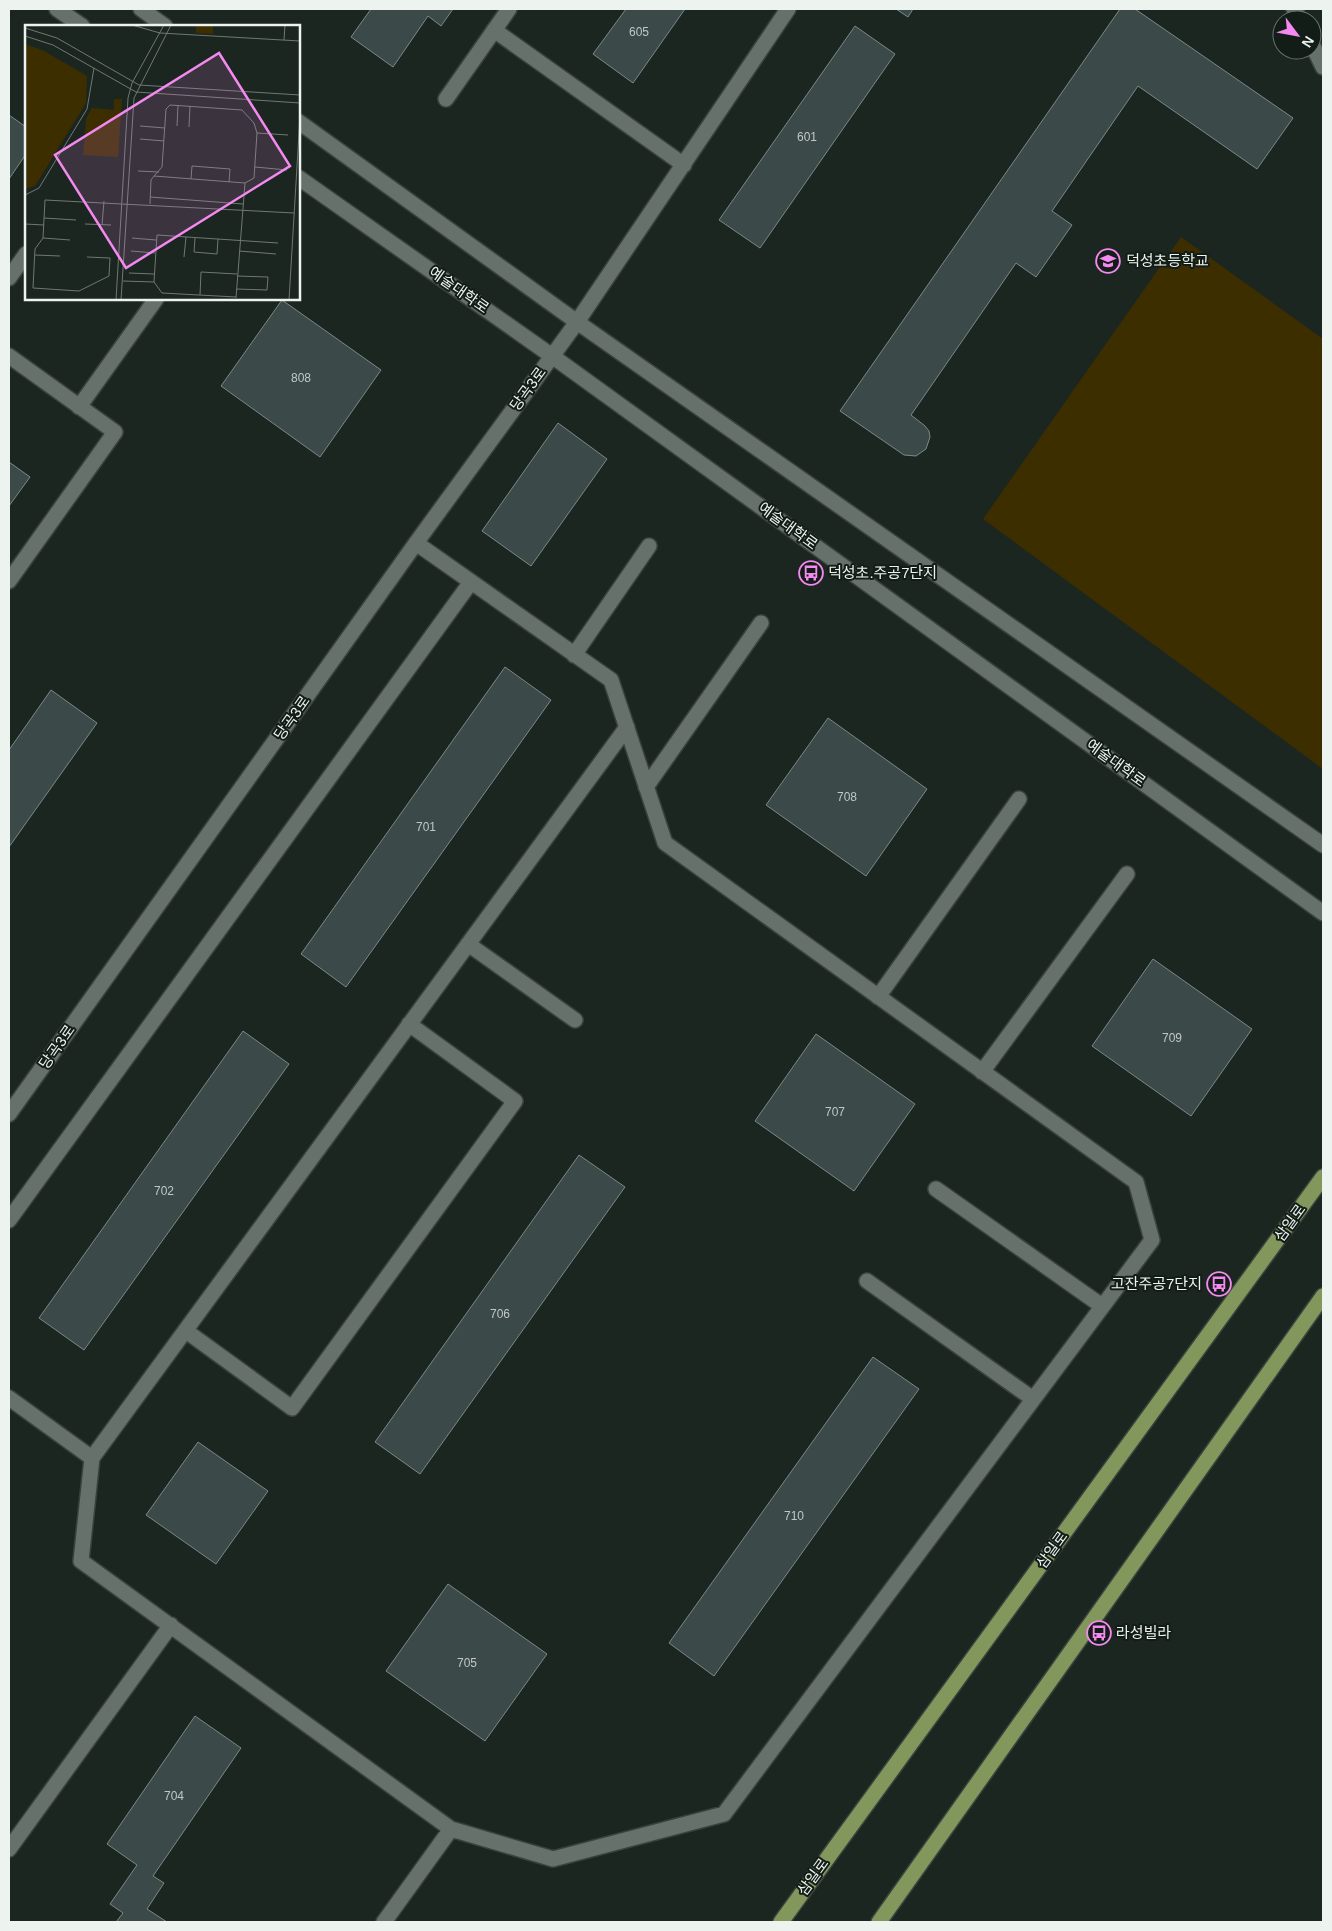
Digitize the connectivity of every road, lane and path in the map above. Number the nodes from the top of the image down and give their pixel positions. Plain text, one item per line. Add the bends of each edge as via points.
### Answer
1 (57, 9) edge
2 (141, 9) edge
3 (509, 9) edge
4 (788, 9) edge
5 (81, 25) edge
6 (164, 25) edge
7 (494, 30) junction
8 (446, 99) dead end
9 (300, 123) edge
10 (684, 165) junction
11 (300, 179) edge
12 (25, 255) edge
13 (9, 278) edge
14 (155, 300) edge
15 (577, 322) junction
16 (9, 356) edge
17 (552, 356) junction
18 (79, 406) junction
19 (416, 543) junction
20 (649, 546) dead end
21 (9, 581) edge
22 (471, 582) junction
23 (761, 623) dead end
24 (574, 655) junction
25 (626, 727) junction
26 (646, 787) junction
27 (1018, 799) dead end
28 (1323, 845) edge
29 (1127, 874) dead end
30 (1323, 913) edge
31 (468, 944) junction
32 (878, 997) junction
33 (575, 1020) dead end
34 (409, 1024) junction
35 (982, 1072) junction
36 (9, 1114) edge
37 (1323, 1178) edge
38 (936, 1188) dead end
39 (9, 1220) edge
40 (867, 1281) dead end
41 (1323, 1296) edge
42 (1102, 1306) junction
43 (186, 1331) junction
44 (9, 1398) edge
45 (1033, 1399) junction
46 (92, 1458) junction
47 (170, 1625) junction
48 (451, 1830) junction
49 (9, 1849) edge
50 (384, 1922) edge
51 (780, 1922) edge
52 (879, 1922) edge

1 - 5 street
2 - 6 street
3 - 7 street
4 - 10 street, 당곡3로
7 - 8 street
7 - 10 street
9 - 15 street
10 - 15 street, 당곡3로
11 - 17 street, 예술대학로
12 - 13 street
14 - 18 street
15 - 17 street, 당곡3로
15 - 28 street
16 - 18 street
17 - 19 street, 당곡3로
17 - 30 street, 예술대학로
18 - 21 street via 115,432
19 - 22 street
19 - 36 street, 당곡3로
20 - 24 street
22 - 24 street
22 - 39 street
23 - 26 street
24 - 25 street via 611,680
25 - 26 street
25 - 31 street
26 - 32 street via 665,844
27 - 32 street
29 - 35 street
31 - 33 street
31 - 34 street
32 - 35 street
34 - 43 street
34 - 43 street via 515,1101 292,1408
35 - 42 street via 1136,1182 1152,1240
37 - 51 main road, 삼일로
38 - 42 street
40 - 45 street
41 - 52 main road
42 - 45 street
43 - 46 street
44 - 46 street
45 - 48 street via 724,1814 553,1859
46 - 47 street via 81,1561
47 - 48 street
47 - 49 street
48 - 50 street

